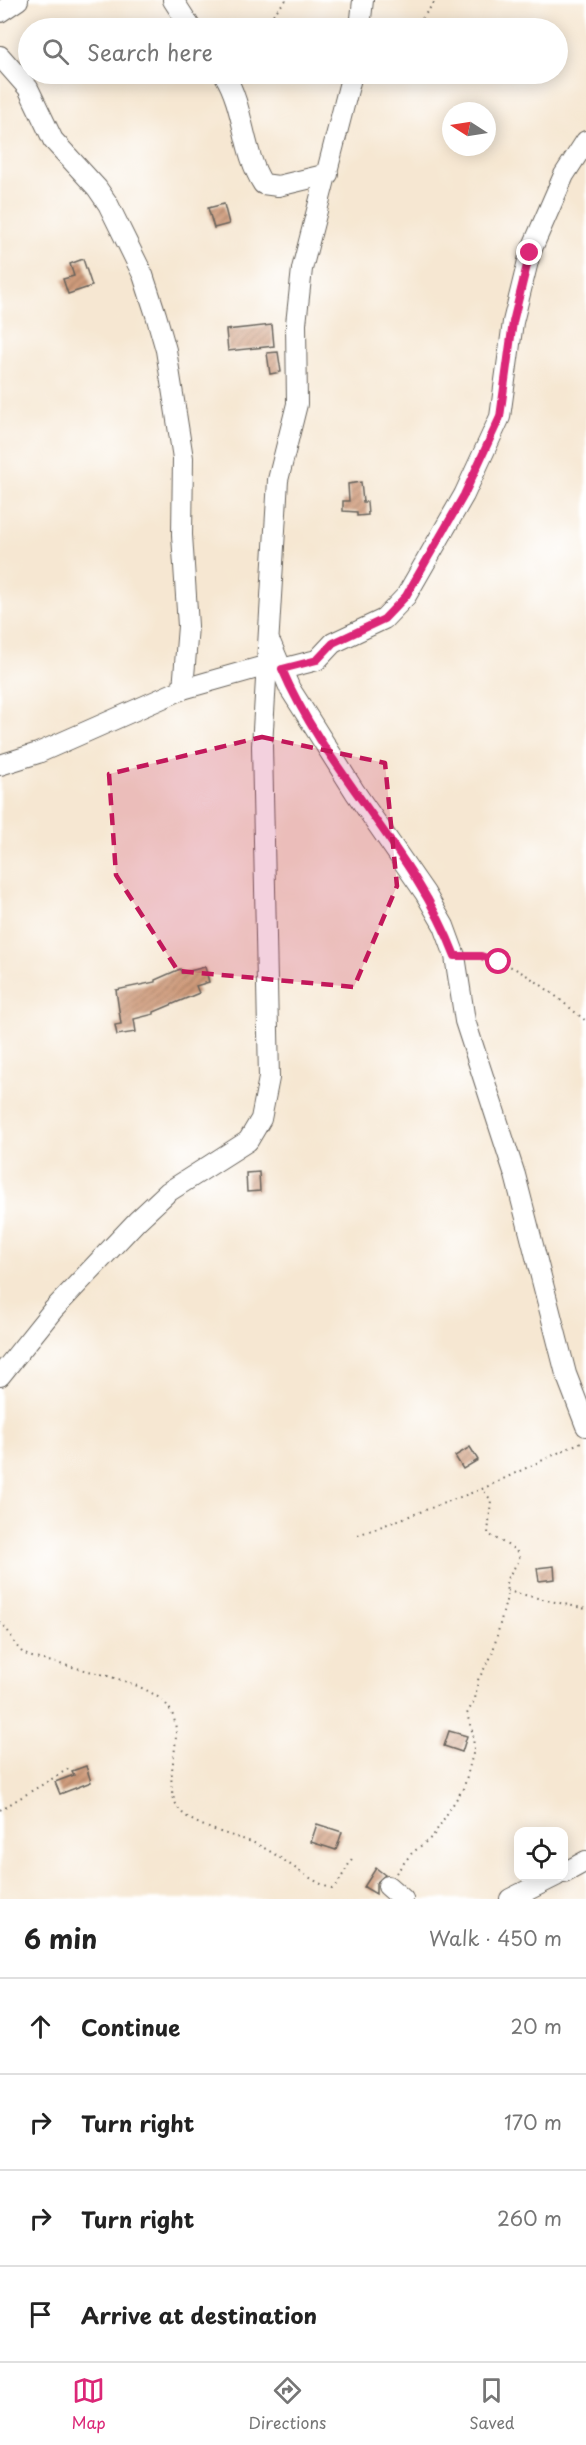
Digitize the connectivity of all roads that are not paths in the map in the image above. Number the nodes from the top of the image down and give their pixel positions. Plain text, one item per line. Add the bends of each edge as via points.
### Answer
1 (18, 0) edge
2 (173, 0) edge
3 (363, 0) edge
4 (0, 12) edge
5 (185, 18) edge
6 (361, 18) edge
7 (0, 56) edge
8 (18, 77) edge
9 (24, 84) edge
10 (229, 84) edge
11 (350, 84) edge
12 (586, 141) edge
13 (328, 174) junction
14 (275, 667) junction
15 (183, 689) junction
16 (0, 765) edge
17 (0, 1376) edge
18 (586, 1426) edge
19 (586, 1861) edge
20 (568, 1871) edge
21 (546, 1881) edge
22 (388, 1886) road end
23 (403, 1899) edge
24 (510, 1899) edge

1 - 4 street
2 - 5 street
3 - 6 street
7 - 8 street
9 - 15 street via 53,140 108,204 143,275 166,350 183,458 182,535 188,626
10 - 13 street via 262,184 278,186
11 - 13 street
12 - 14 street via 564,175 530,253 513,322 500,417 464,495 406,596 384,619 333,643 317,660
13 - 14 street via 302,269 295,350 297,404 278,480 270,639
14 - 15 street
14 - 17 street via 262,746 269,1078 261,1119 248,1141 168,1192 137,1221 53,1310
14 - 18 street via 444,926 455,956 465,1021 515,1175 566,1374
15 - 16 street via 38,753
19 - 20 street
21 - 24 street
22 - 23 street

